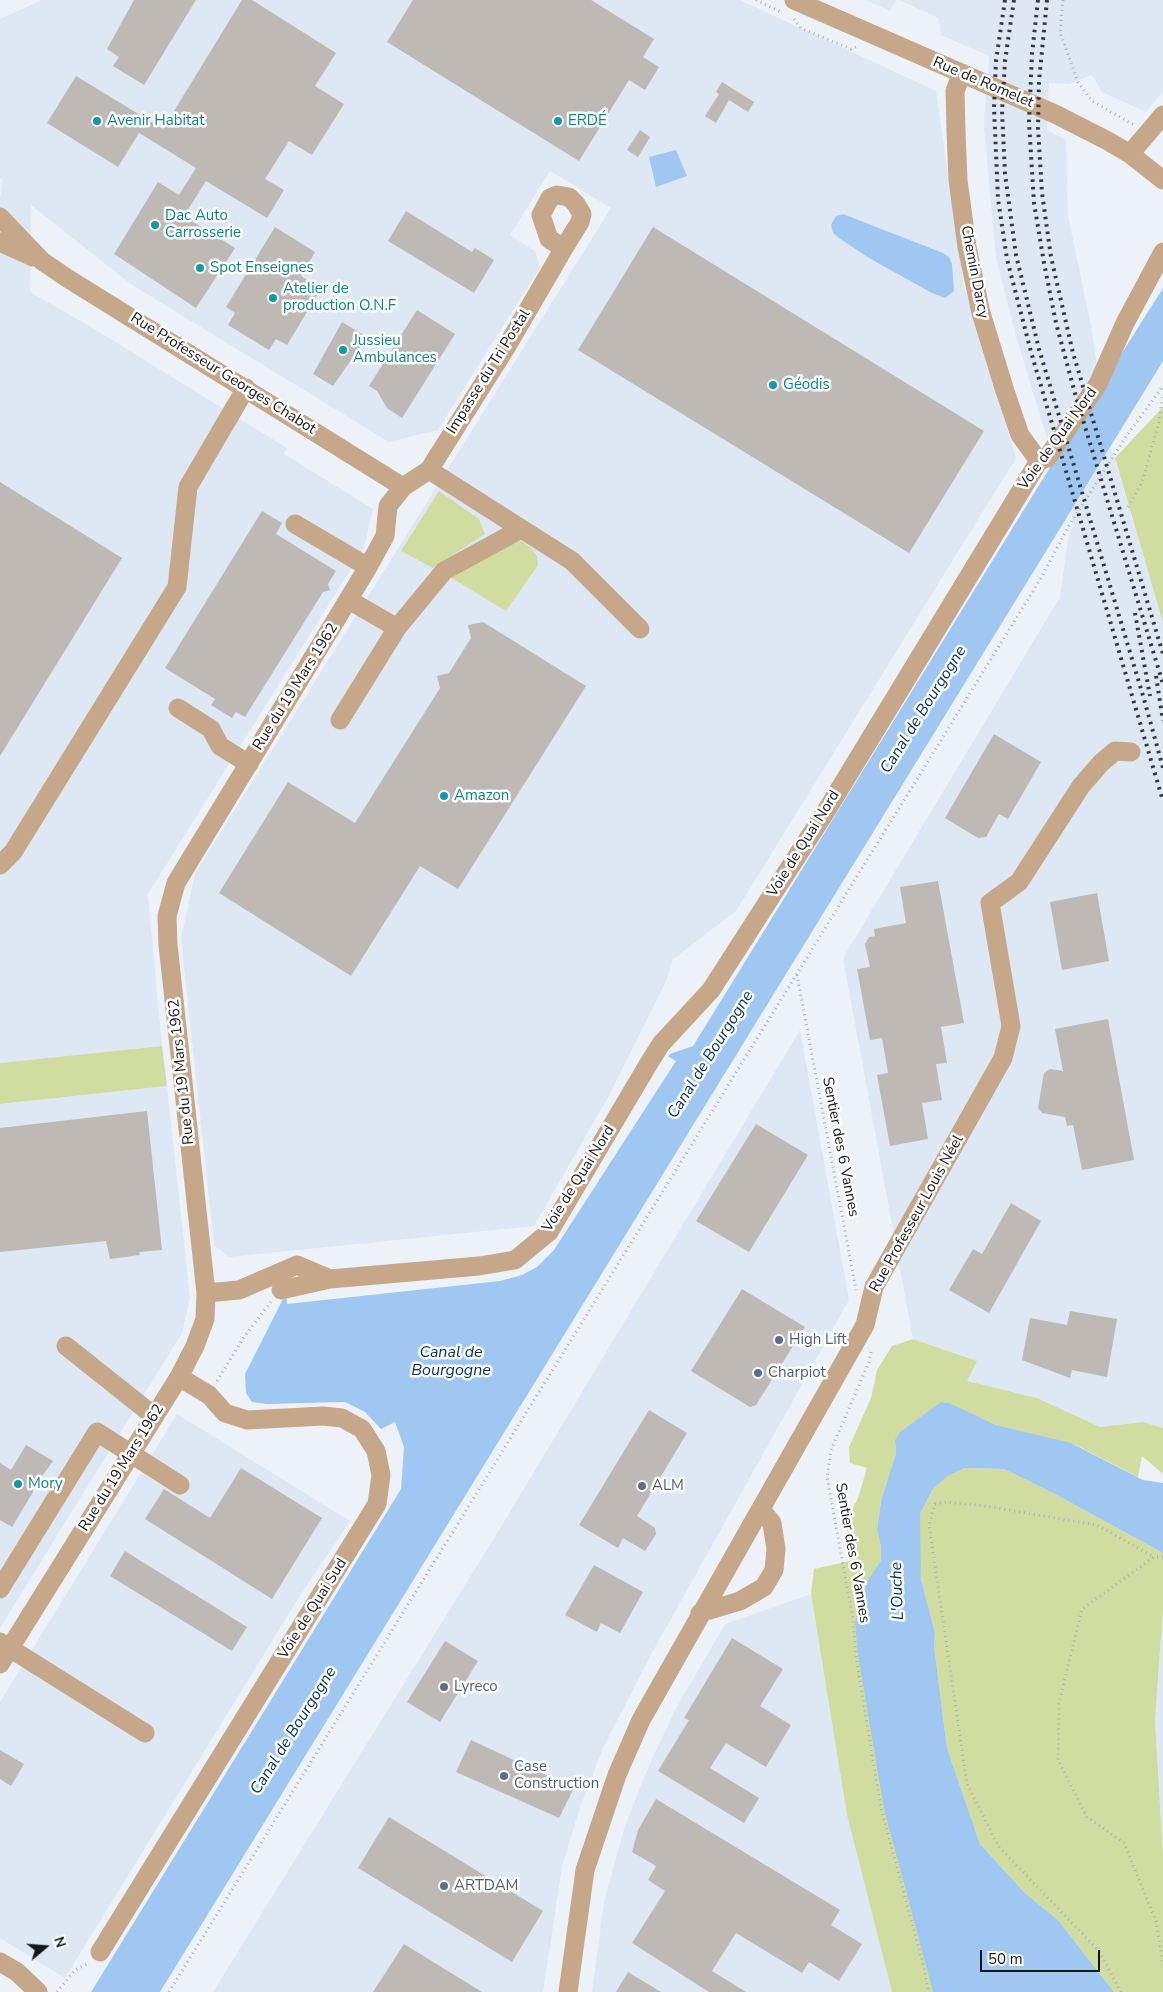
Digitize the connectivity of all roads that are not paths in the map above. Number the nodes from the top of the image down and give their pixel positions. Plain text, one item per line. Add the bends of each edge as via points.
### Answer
1 (794, 0) edge
2 (962, 74) junction
3 (1157, 122) edge
4 (1130, 154) junction
5 (1162, 178) edge
6 (0, 217) edge
7 (0, 242) edge
8 (564, 248) dead end
9 (1163, 252) edge
10 (42, 261) junction
11 (246, 388) junction
12 (1039, 461) junction
13 (429, 470) junction
14 (404, 487) junction
15 (296, 524) dead end
16 (521, 529) junction
17 (368, 568) junction
18 (349, 600) junction
19 (397, 628) junction
20 (640, 629) dead end
21 (178, 708) dead end
22 (340, 720) dead end
23 (1131, 752) dead end
24 (249, 764) junction
25 (0, 865) edge
26 (330, 1278) junction
27 (281, 1290) road end
28 (206, 1293) junction
29 (66, 1346) dead end
30 (179, 1377) junction
31 (154, 1416) junction
32 (131, 1454) junction
33 (180, 1485) dead end
34 (761, 1510) junction
35 (0, 1589) edge
36 (700, 1613) junction
37 (3, 1651) edge
38 (145, 1733) dead end
39 (100, 1952) road end
40 (0, 1962) edge
41 (38, 1992) edge
42 (568, 1992) edge

1 - 2 street, Rue de Romelet
2 - 4 street, Rue de Romelet via 1055,114
2 - 12 street, Chemin Darcy via 955,91 956,131 958,180 967,247 997,369 1020,435
3 - 4 street
4 - 5 street, Rue de Romelet
6 - 10 street, Rue Professeur Georges Chabot
7 - 10 street, Rue Professeur Georges Chabot
8 - 13 street, Impasse du Tri Postal
9 - 12 street, Voie de Quai Nord via 1124,322 1098,384 1047,458
10 - 11 street, Rue Professeur Georges Chabot
11 - 14 street, Rue Professeur Georges Chabot
11 - 25 street via 188,487 177,587 13,852
12 - 26 street, Voie de Quai Nord via 712,990 661,1044 549,1232 515,1260
13 - 14 street, Impasse du Tri Postal
13 - 16 street
14 - 17 street, Rue du 19 Mars 1962 via 388,506 385,536
15 - 17 street
16 - 19 street via 444,571
16 - 20 street via 572,561
17 - 18 street, Rue du 19 Mars 1962
18 - 19 street
18 - 24 street, Rue du 19 Mars 1962
19 - 22 street
21 - 24 street via 211,729 220,746
23 - 34 street, Rue Professeur Louis Néel via 1115,751 1100,763 1076,793 1019,882 990,903 1011,1026 1004,1058 874,1287 865,1325
24 - 28 street, Rue du 19 Mars 1962 via 176,882 167,916
26 - 27 street, Voie de Quai Nord
26 - 28 street, Voie de Quai Nord via 297,1265 239,1290
28 - 30 street, Rue du 19 Mars 1962 via 205,1319
29 - 31 street
30 - 31 street, Rue du 19 Mars 1962
30 - 39 street, Voie de Quai Sud via 209,1395 225,1413 247,1420 322,1416 342,1418 362,1429 376,1451 381,1475 378,1504
31 - 32 street, Rue du 19 Mars 1962
32 - 33 street
32 - 35 street via 97,1432
32 - 37 street, Rue du 19 Mars 1962
34 - 36 street, Rue Professeur Louis Néel
34 - 36 street via 772,1523 776,1549 774,1570 764,1587 740,1601
36 - 42 street, Rue Professeur Louis Néel via 641,1720 595,1837 579,1905
37 - 38 street
40 - 41 street via 17,1972

